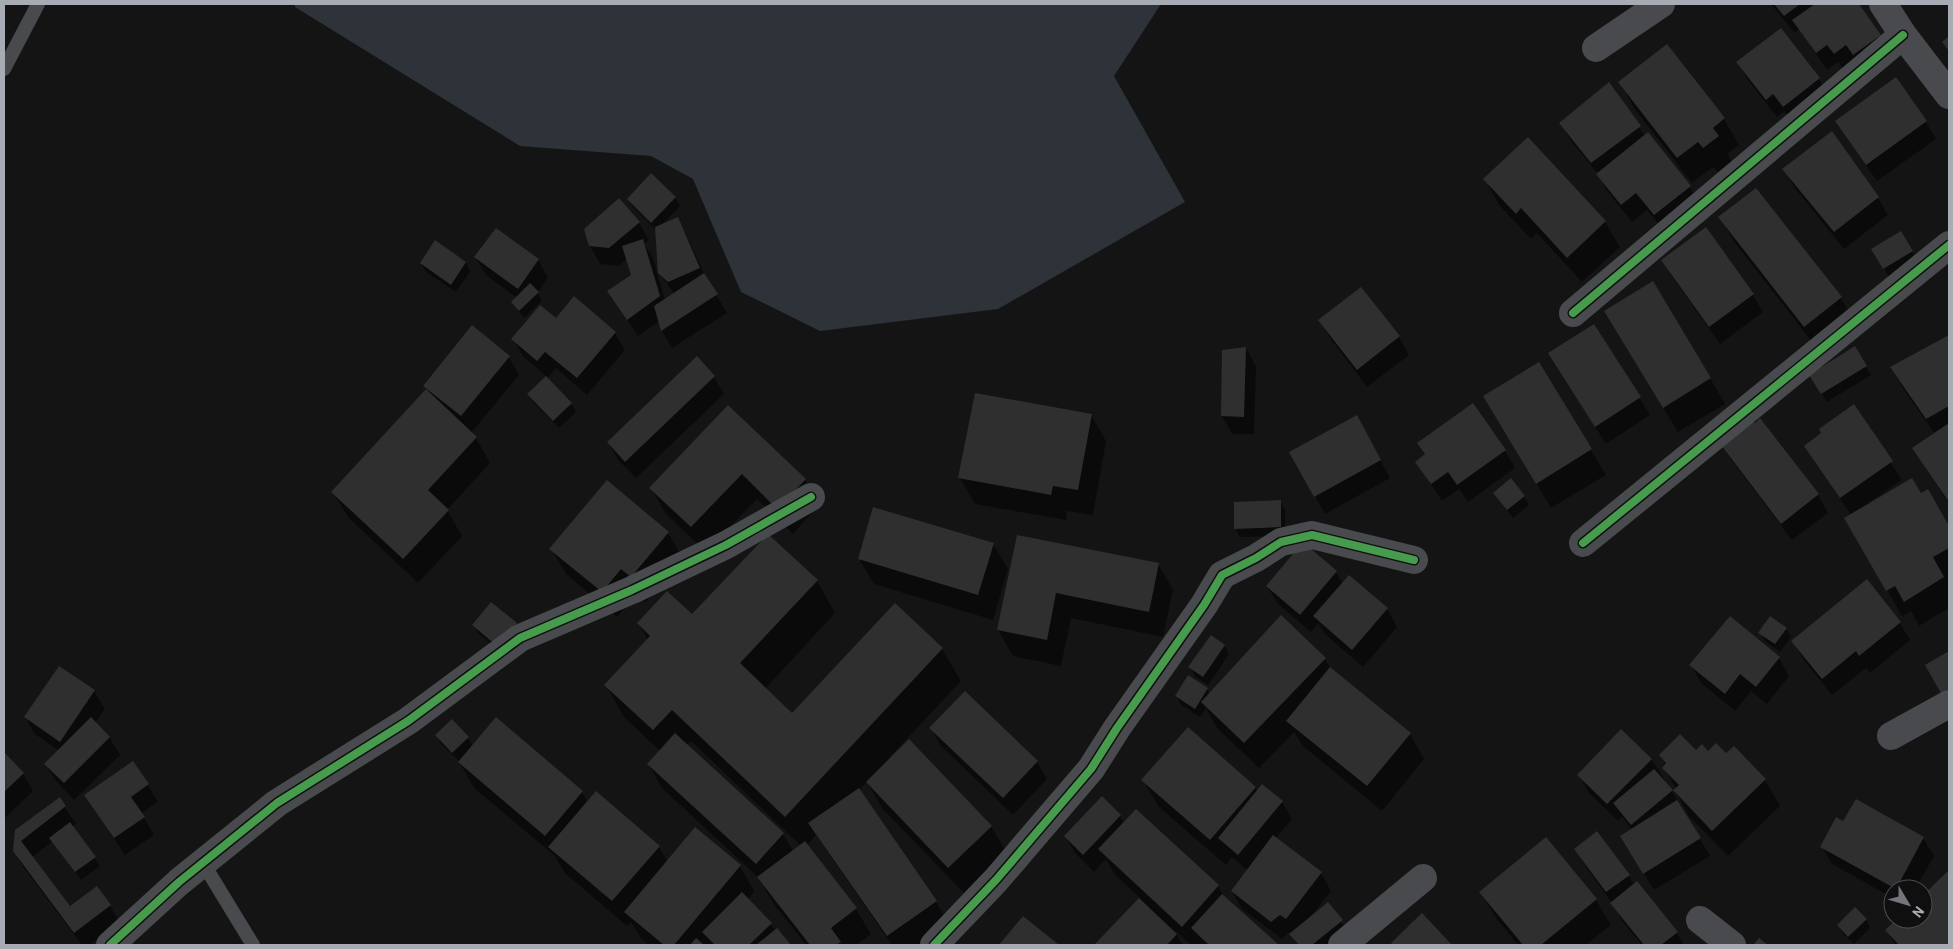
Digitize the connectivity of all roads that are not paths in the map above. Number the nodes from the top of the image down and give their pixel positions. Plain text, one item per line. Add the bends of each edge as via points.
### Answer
1 (38, 4) edge
2 (1661, 4) edge
3 (1883, 4) edge
4 (1903, 35) junction
5 (1596, 48) dead end
6 (4, 69) edge
7 (1949, 95) edge
8 (1949, 245) edge
9 (1572, 313) dead end
10 (811, 497) dead end
11 (1583, 543) dead end
12 (1414, 560) dead end
13 (1949, 704) edge
14 (1892, 736) dead end
15 (203, 863) junction
16 (1423, 878) dead end
17 (1700, 920) dead end
18 (941, 943) edge
19 (110, 945) edge
20 (253, 945) edge
21 (1342, 945) edge
22 (1732, 945) edge

1 - 6 lane
2 - 5 street
3 - 4 street
4 - 7 street
4 - 9 street
8 - 11 street
10 - 15 street via 709,553 520,638 408,721 277,803
12 - 18 street via 1312,535 1281,542 1222,575 1091,769
13 - 14 street
15 - 19 street
15 - 20 lane
16 - 21 street
17 - 22 street

